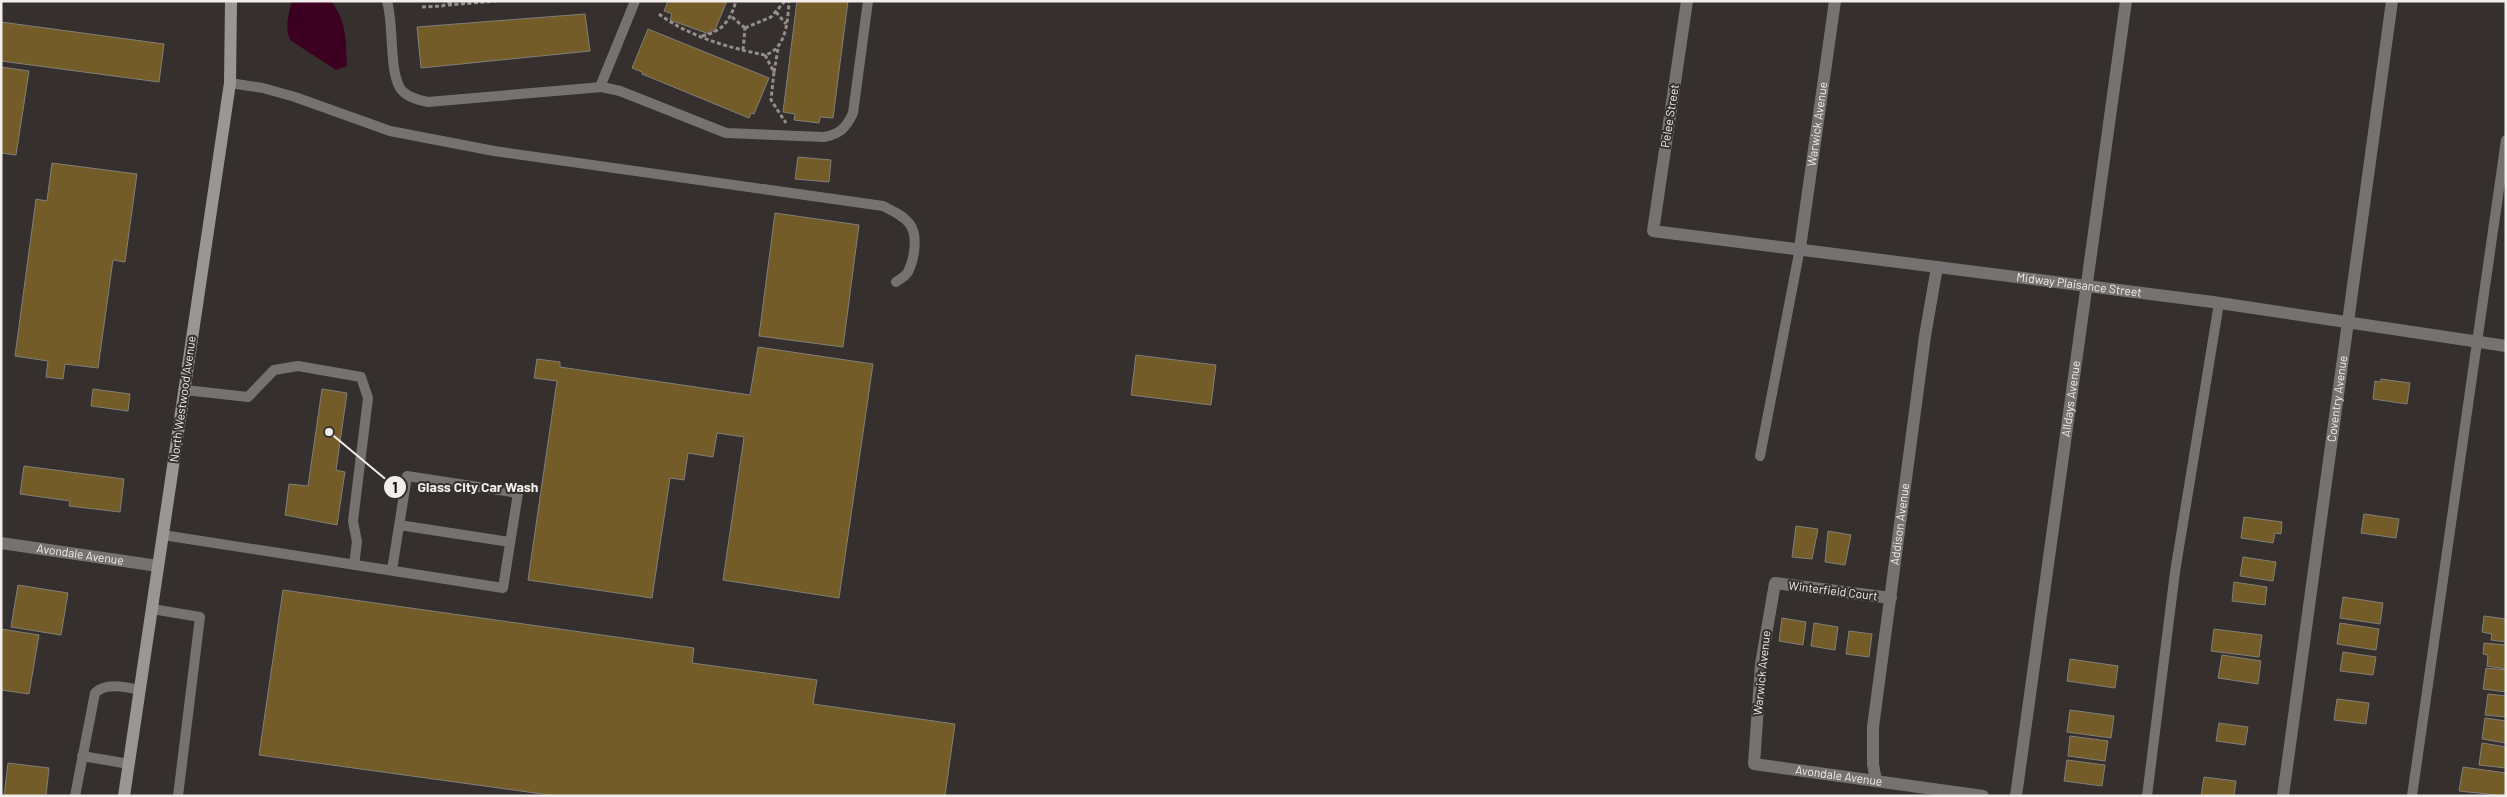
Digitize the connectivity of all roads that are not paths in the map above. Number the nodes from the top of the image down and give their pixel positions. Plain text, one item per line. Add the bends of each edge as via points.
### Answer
1 (231, 1) edge
2 (388, 1) edge
3 (635, 1) edge
4 (868, 1) edge
5 (1687, 1) edge
6 (1834, 1) edge
7 (2126, 1) edge
8 (2392, 1) edge
9 (230, 83) junction
10 (600, 87) junction
11 (2506, 140) edge
12 (1652, 231) joint
13 (1800, 248) junction
14 (1937, 267) junction
15 (896, 282) dead end
16 (2085, 286) junction
17 (2219, 303) junction
18 (2348, 322) junction
19 (2476, 342) junction
20 (2506, 346) edge
21 (185, 390) junction
22 (1760, 456) dead end
23 (399, 525) junction
24 (163, 535) junction
25 (510, 542) junction
26 (1, 543) edge
27 (354, 565) junction
28 (158, 566) junction
29 (392, 570) junction
30 (1775, 583) joint
31 (1891, 598) junction
32 (152, 608) junction
33 (140, 690) junction
34 (82, 756) junction
35 (129, 764) junction
36 (1754, 764) joint
37 (1876, 781) junction
38 (75, 796) edge
39 (124, 796) edge
40 (178, 796) edge
41 (1983, 796) edge
42 (2016, 796) edge
43 (2147, 796) edge
44 (2283, 796) edge
45 (2412, 796) edge

1 - 9 street, North Westwood Avenue
2 - 10 lane via 396,74 401,89 412,98 428,102
3 - 10 lane
4 - 10 lane via 853,113 846,127 836,134 824,137 726,133 620,91
5 - 12 street, Pelee Street
6 - 13 street, Warwick Avenue
7 - 16 street, Alldays Avenue
8 - 18 street, Coventry Avenue
9 - 15 lane via 295,96 409,135 494,151 883,206 900,214 911,225 914,241 913,260 907,274
9 - 21 street, North Westwood Avenue
11 - 19 lane
12 - 13 street, Midway Plaisance Street
13 - 14 street, Midway Plaisance Street
13 - 22 lane
14 - 16 street, Midway Plaisance Street
14 - 31 street, Addison Avenue
16 - 17 street, Midway Plaisance Street
16 - 42 street, Alldays Avenue
17 - 18 street, Midway Plaisance Street
17 - 43 lane via 2175,572
18 - 19 street, Midway Plaisance Street
18 - 44 street, Coventry Avenue
19 - 20 street, Midway Plaisance Street
19 - 45 lane
21 - 24 street, North Westwood Avenue
21 - 27 lane via 248,397 274,370 298,366 361,377 368,398 353,521 357,542
23 - 25 lane
23 - 25 lane via 407,476 518,494
23 - 29 lane
24 - 27 lane
24 - 28 street, North Westwood Avenue
25 - 29 lane via 503,588
26 - 28 street, Avondale Avenue
27 - 29 lane
28 - 32 street, North Westwood Avenue
30 - 31 street, Winterfield Court
30 - 36 street, Warwick Avenue via 1761,664
31 - 37 street, Addison Avenue via 1873,727
32 - 33 street, North Westwood Avenue
32 - 40 lane via 200,617
33 - 34 lane via 118,686 105,687 95,693
33 - 35 street, North Westwood Avenue
34 - 35 lane
34 - 38 lane
35 - 39 street, North Westwood Avenue
36 - 37 street, Avondale Avenue
37 - 41 street, Avondale Avenue

